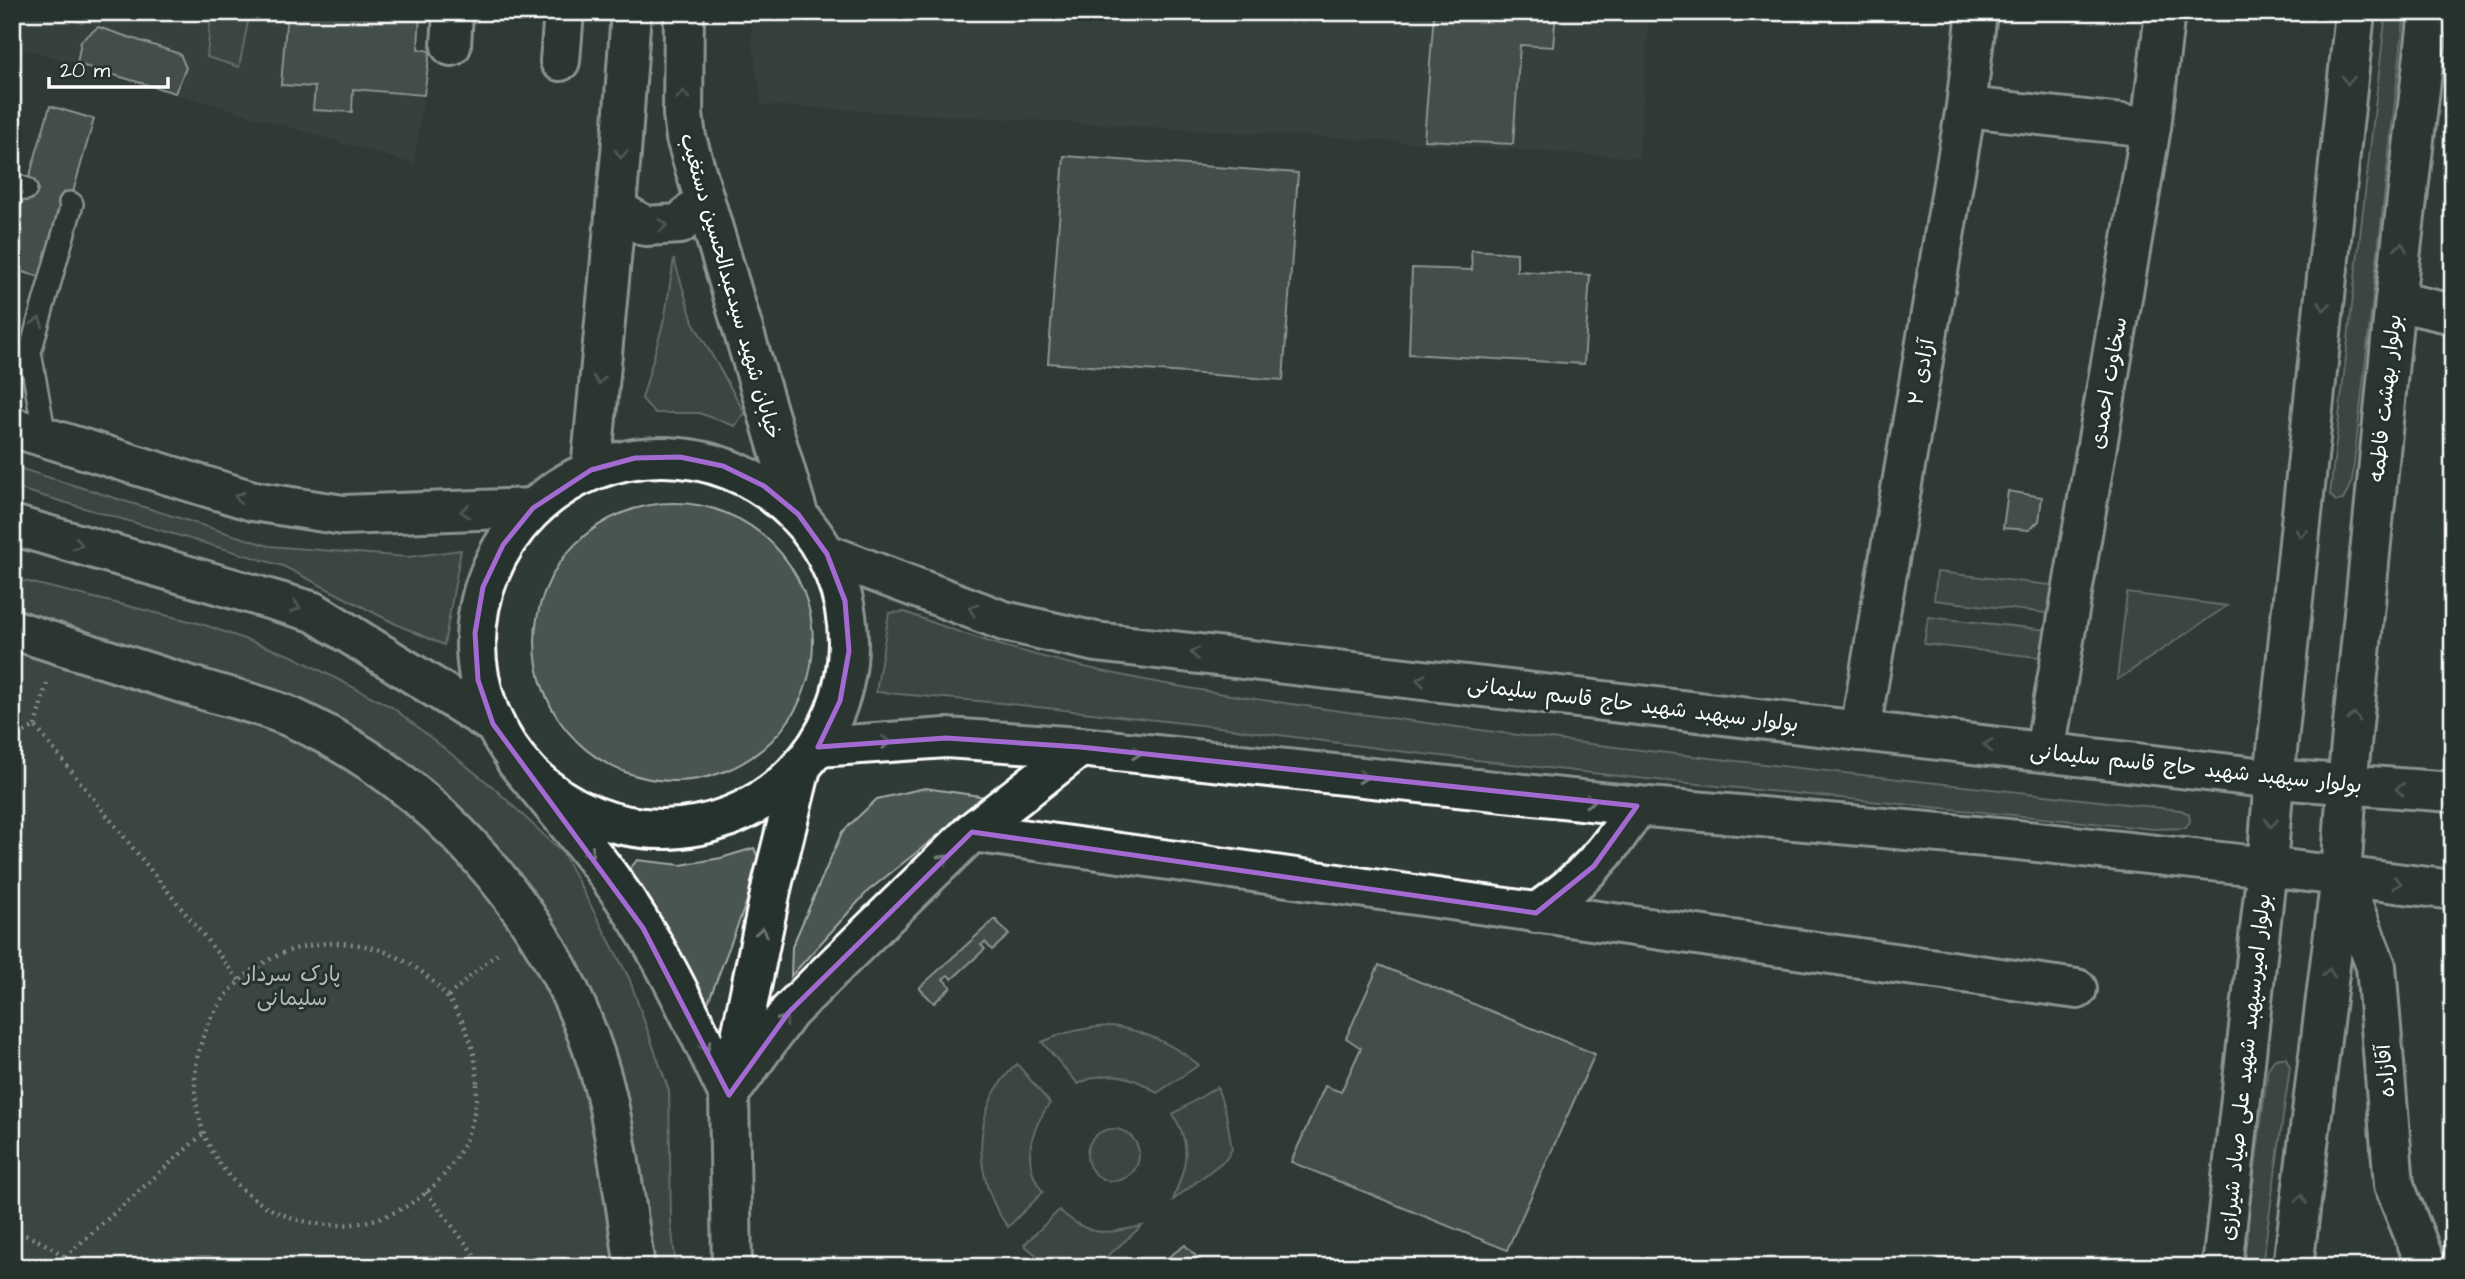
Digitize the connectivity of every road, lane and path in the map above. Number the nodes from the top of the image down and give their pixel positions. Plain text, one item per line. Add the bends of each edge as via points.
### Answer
1 (564, 12) edge
2 (631, 12) edge
3 (684, 12) edge
4 (1977, 12) edge
5 (2165, 12) edge
6 (2355, 12) edge
7 (2429, 12) edge
8 (561, 61) dead end
9 (1966, 107) junction
10 (2151, 127) junction
11 (704, 200) junction
12 (70, 203) dead end
13 (616, 209) junction
14 (2395, 301) junction
15 (2453, 314) edge
16 (28, 432) edge
17 (591, 470) junction
18 (533, 509) junction
19 (798, 514) junction
20 (12, 525) edge
21 (827, 554) junction
22 (12, 629) edge
23 (60, 683) dead end
24 (493, 724) junction
25 (35, 726) junction
26 (1860, 731) junction
27 (12, 739) edge
28 (1080, 747) junction
29 (2045, 752) junction
30 (810, 758) junction
31 (516, 761) junction
32 (2274, 779) junction
33 (2347, 785) junction
34 (2453, 792) edge
35 (1637, 806) junction
36 (972, 832) junction
37 (2267, 867) junction
38 (2341, 876) junction
39 (2453, 890) edge
40 (1536, 913) junction
41 (532, 926) junction
42 (240, 981) junction
43 (2077, 989) dead end
44 (448, 996) junction
45 (729, 1095) junction
46 (204, 1133) junction
47 (426, 1192) junction
48 (12, 1231) edge
49 (65, 1257) junction
50 (76, 1267) edge
51 (484, 1267) edge
52 (635, 1267) edge
53 (732, 1267) edge
54 (2222, 1267) edge
55 (2293, 1267) edge
56 (2427, 1267) edge

1 - 8 main road
2 -> 13 main road
11 -> 3 main road, خیابان شهید سیدعبدالحسین دستغیب via 683,114
4 - 9 main road, آزادی ۲
5 - 10 main road, سخاوت احمدی
6 -> 32 main road
14 -> 7 main road, بولوار بهشت فاطمه
9 - 10 main road
9 - 26 main road, آزادی ۲
10 - 29 main road, سخاوت احمدی
13 -> 11 main road via 645,226 680,224
11 - 19 main road, خیابان شهید سیدعبدالحسین دستغیب
16 -> 12 lane via 30,352
13 -> 17 main road
14 - 15 main road
33 -> 14 main road, بولوار بهشت فاطمه
18 -> 16 main road via 344,515 253,501
17 - 18 main road via 560,486
17 - 19 main road via 635,458 701,461 764,486
18 - 24 main road via 503,545 483,587 475,633 478,680
19 - 21 main road
20 -> 24 main road via 314,612
26 -> 21 main road, بولوار سپهبد شهید حاج قاسم سلیمانی via 1096,642 1004,621
21 - 30 main road via 845,601 849,652 840,701
22 - 41 main road via 293,718 343,744 434,810 474,850
23 - 25 path via 48,678
24 - 31 main road
25 - 27 path
25 - 42 path
29 -> 26 main road, بولوار سپهبد شهید حاج قاسم سلیمانی
30 -> 28 main road via 946,738
28 -> 35 main road
28 - 36 main road
29 - 32 main road, بولوار سپهبد شهید حاج قاسم سلیمانی
30 - 31 main road via 760,802 710,824 657,830 604,821 555,797
45 -> 30 main road via 772,885
31 -> 45 main road via 611,879 643,928
32 - 33 main road, بولوار سپهبد شهید حاج قاسم سلیمانی
32 -> 37 main road, بولوار امیرسپهبد شهید علی صیاد شیرازی
34 -> 33 main road, بولوار سپهبد شهید حاج قاسم سلیمانی
33 - 38 main road, بولوار بهشت فاطمه
35 - 37 main road
35 - 40 main road via 1594,866
36 - 40 main road
45 -> 36 main road via 789,1012
37 - 38 main road
37 - 54 main road, بولوار امیرسپهبد شهید علی صیاد شیرازی
38 -> 39 main road
55 -> 38 main road
38 - 56 main road, آقازاده via 2376,966 2394,1185
40 - 43 main road
41 - 44 path
41 - 52 main road via 589,1040 617,1147
42 - 44 path via 285,952 329,942 374,946 415,965
42 - 46 path via 214,1011 196,1057 195,1105
44 - 47 path via 470,1035 478,1080 472,1125 452,1166
45 - 53 main road
46 - 47 path via 210,1151 240,1190 281,1215 328,1226 377,1220
46 - 49 path
47 - 51 path
48 - 49 path via 27,1234
49 - 50 path

